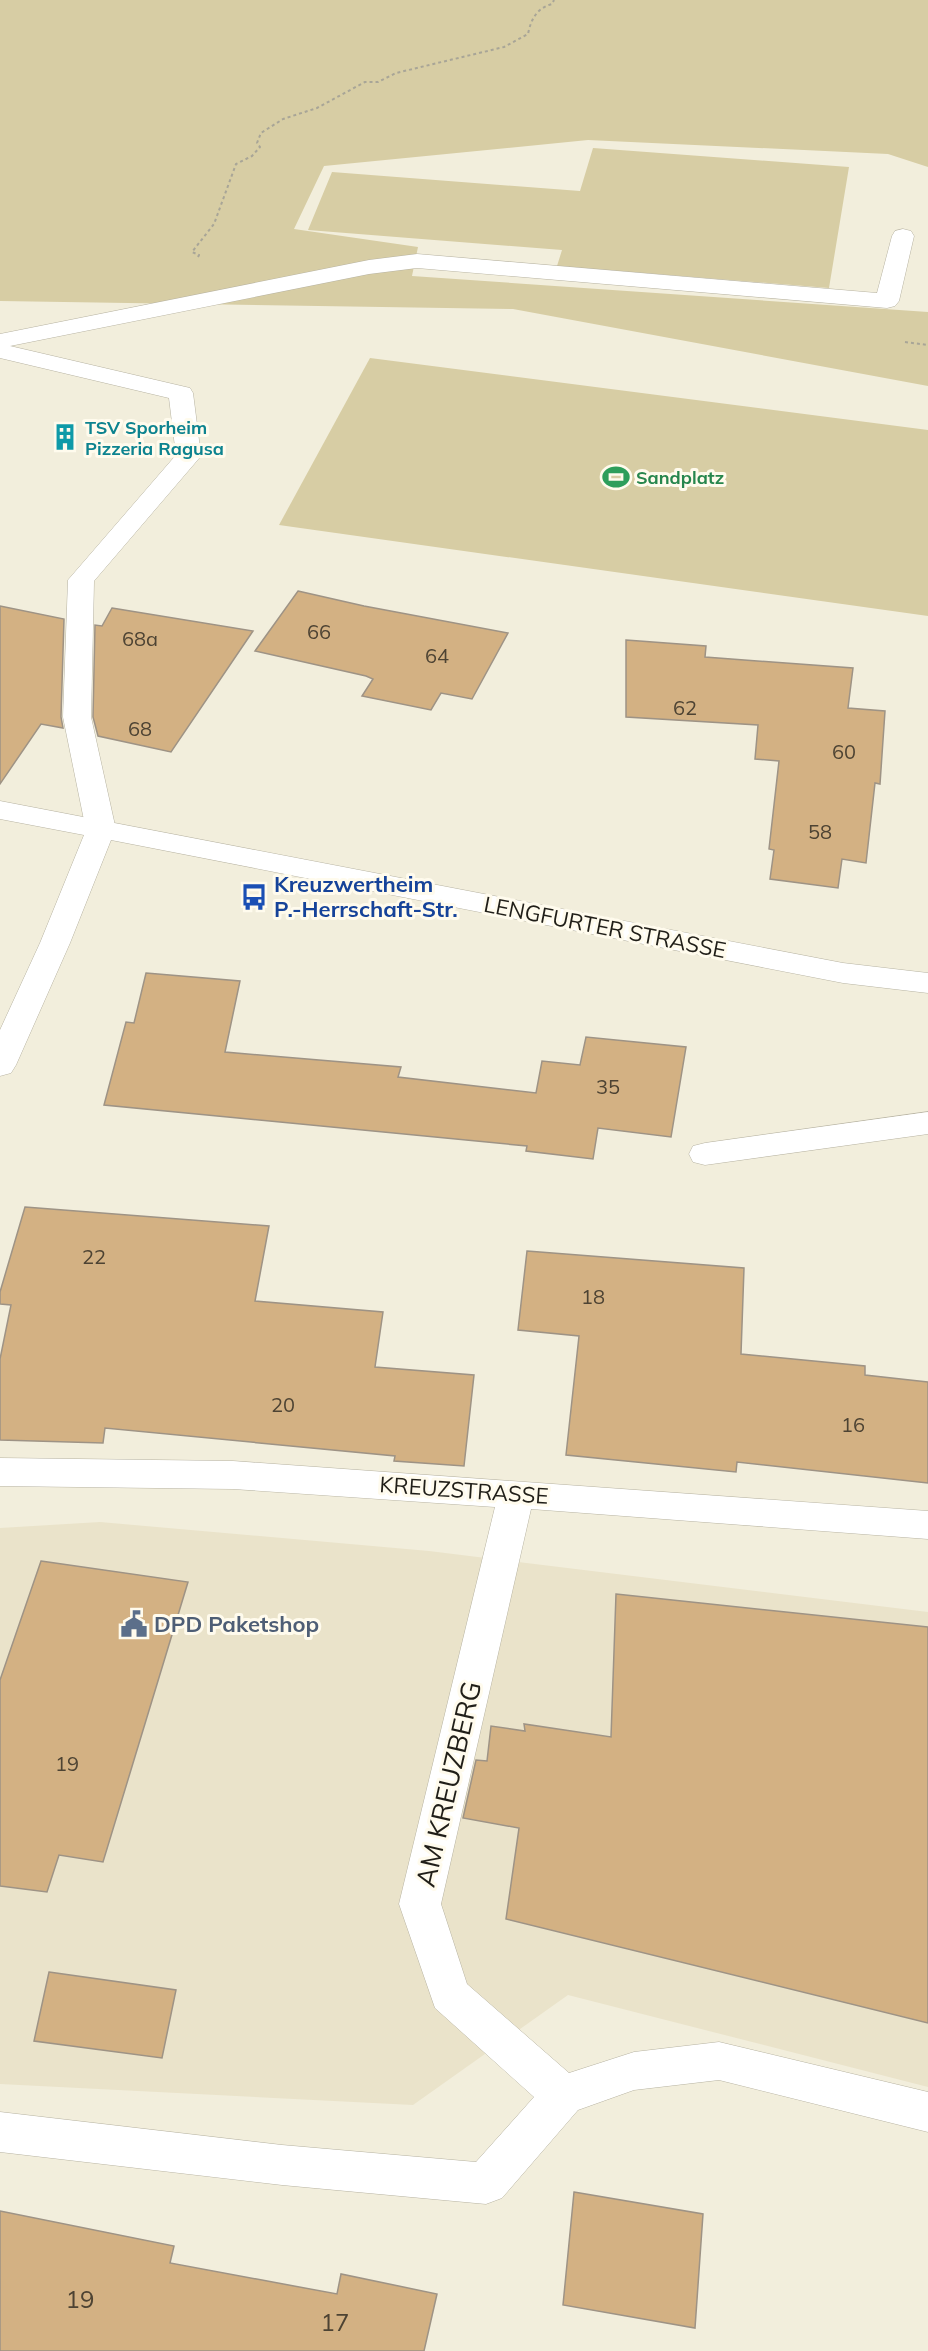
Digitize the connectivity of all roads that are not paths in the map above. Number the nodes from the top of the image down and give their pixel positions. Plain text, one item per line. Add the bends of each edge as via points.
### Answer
1 (903, 236) dead end
2 (0, 341) edge
3 (0, 351) edge
4 (0, 810) edge
5 (101, 830) junction
6 (928, 982) edge
7 (0, 1065) edge
8 (928, 1123) edge
9 (705, 1155) dead end
10 (0, 1472) edge
11 (516, 1494) junction
12 (928, 1525) edge
13 (563, 2095) junction
14 (928, 2112) edge
15 (0, 2132) edge

1 - 2 street via 887,301 417,261 369,267
3 - 5 street via 180,393 189,456 81,580 77,717
4 - 5 street, LENGFURTER STRASSE
5 - 6 street, LENGFURTER STRASSE via 843,973
5 - 7 street
8 - 9 street
10 - 11 street, KREUZSTRASSE via 233,1475
11 - 12 street, KREUZSTRASSE
11 - 13 street, AM KREUZBERG via 420,1904 450,1995
13 - 14 street via 634,2072 719,2061
13 - 15 street via 486,2184

